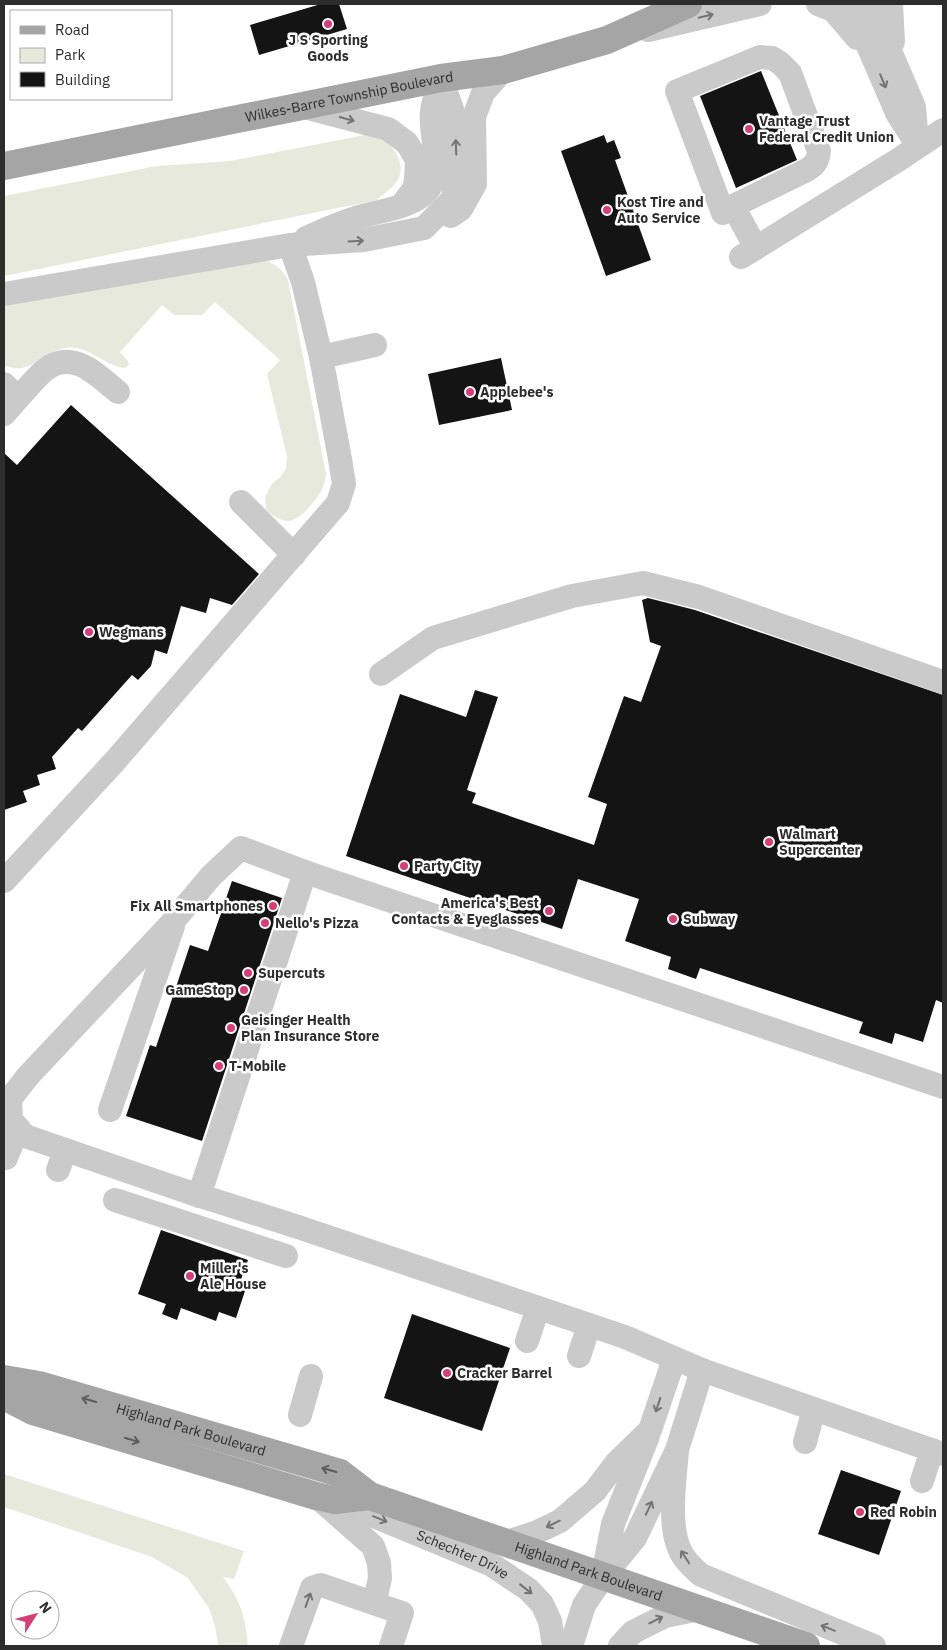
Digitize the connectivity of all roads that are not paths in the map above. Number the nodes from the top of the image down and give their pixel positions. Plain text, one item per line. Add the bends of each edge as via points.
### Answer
1 (688, 4) edge
2 (760, 4) edge
3 (818, 4) edge
4 (850, 4) edge
5 (870, 4) edge
6 (890, 4) edge
7 (607, 40) junction
8 (871, 52) junction
9 (895, 61) junction
10 (503, 70) junction
11 (441, 78) junction
12 (300, 106) junction
13 (943, 130) edge
14 (918, 146) junction
15 (4, 166) edge
16 (401, 206) junction
17 (733, 206) junction
18 (424, 228) junction
19 (290, 245) junction
20 (4, 294) edge
21 (375, 345) dead end
22 (321, 357) junction
23 (118, 392) dead end
24 (9, 399) edge
25 (241, 502) dead end
26 (294, 555) junction
27 (381, 674) dead end
28 (943, 682) edge
29 (304, 872) junction
30 (4, 881) edge
31 (176, 918) junction
32 (943, 1087) edge
33 (110, 1110) dead end
34 (18, 1128) junction
35 (6, 1158) dead end
36 (199, 1196) junction
37 (114, 1200) dead end
38 (295, 1226) junction
39 (538, 1308) junction
40 (589, 1325) junction
41 (527, 1341) dead end
42 (579, 1356) dead end
43 (674, 1359) junction
44 (702, 1370) junction
45 (311, 1376) dead end
46 (4, 1379) edge
47 (4, 1396) edge
48 (814, 1409) junction
49 (300, 1415) dead end
50 (650, 1430) junction
51 (805, 1442) dead end
52 (677, 1450) junction
53 (938, 1452) edge
54 (922, 1481) dead end
55 (370, 1496) junction
56 (326, 1498) junction
57 (504, 1543) junction
58 (602, 1577) junction
59 (385, 1601) junction
60 (700, 1609) junction
61 (291, 1646) edge
62 (380, 1646) edge
63 (390, 1646) edge
64 (554, 1646) edge
65 (571, 1646) edge
66 (588, 1646) edge
67 (620, 1646) edge
68 (806, 1646) edge
69 (874, 1646) edge

1 - 7 main road, Wilkes-Barre Township Boulevard
7 -> 2 lane
3 - 8 lane via 833,10
4 - 8 lane
5 - 9 lane
6 - 9 lane
7 - 10 main road, Wilkes-Barre Township Boulevard
8 -> 14 lane via 897,113
9 - 14 lane via 914,107
10 - 11 main road, Wilkes-Barre Township Boulevard
10 - 18 lane via 483,93 474,117 475,184 460,208 441,224
11 - 12 main road, Wilkes-Barre Township Boulevard
11 - 16 lane via 432,111 437,165 433,184 425,195
18 -> 11 lane via 452,199 456,179 452,109
12 - 15 main road, Wilkes-Barre Township Boulevard
12 -> 16 lane via 388,129 407,143 417,160 416,180 414,189
13 - 14 lane
14 - 17 lane via 748,252
16 - 19 lane via 355,218
17 - 17 lane via 723,213 676,91 760,58 772,58 790,73 819,151 818,158 814,166
19 -> 18 lane via 364,240
19 - 20 lane
19 - 22 lane via 303,282
21 - 22 lane
22 - 26 lane via 344,484 338,503
23 - 24 lane via 82,364 68,360 46,369
25 - 26 lane
26 - 30 lane via 121,754
27 - 28 lane via 433,638 572,596 643,582 699,597
29 - 31 lane via 241,848 211,876
29 - 32 lane
29 - 36 lane
31 - 33 lane
31 - 34 lane via 10,1099 11,1120
34 - 35 lane
34 - 36 lane via 61,1160
36 - 38 lane
37 - 38 lane via 287,1253
38 - 39 lane
39 - 40 lane
39 - 41 lane
40 - 42 lane
40 - 43 lane
43 - 44 lane
43 -> 50 lane
44 - 48 lane
44 - 52 lane
45 - 49 lane
55 -> 46 main road, Highland Park Boulevard via 340,1473 39,1386
47 -> 56 main road, Highland Park Boulevard via 33,1411
48 - 51 lane
48 - 53 lane
50 -> 57 lane via 617,1462 595,1491 560,1521
50 - 58 lane via 614,1524
58 -> 52 lane via 635,1538
69 -> 52 lane via 701,1575 688,1563 678,1547 673,1518
53 - 54 lane
55 - 56 main road, Highland Park Boulevard
55 - 57 main road, Highland Park Boulevard
56 - 59 lane via 373,1546
56 -> 64 lane, Schechter Drive via 492,1565 529,1590 542,1604 550,1620
57 - 58 main road, Highland Park Boulevard
58 - 60 main road, Highland Park Boulevard
58 - 65 lane via 584,1605
58 - 66 lane via 599,1607
61 -> 59 lane via 312,1588 321,1585
59 - 62 lane
59 - 63 lane via 402,1613
67 -> 60 lane via 633,1632 665,1616
60 - 68 main road, Highland Park Boulevard

